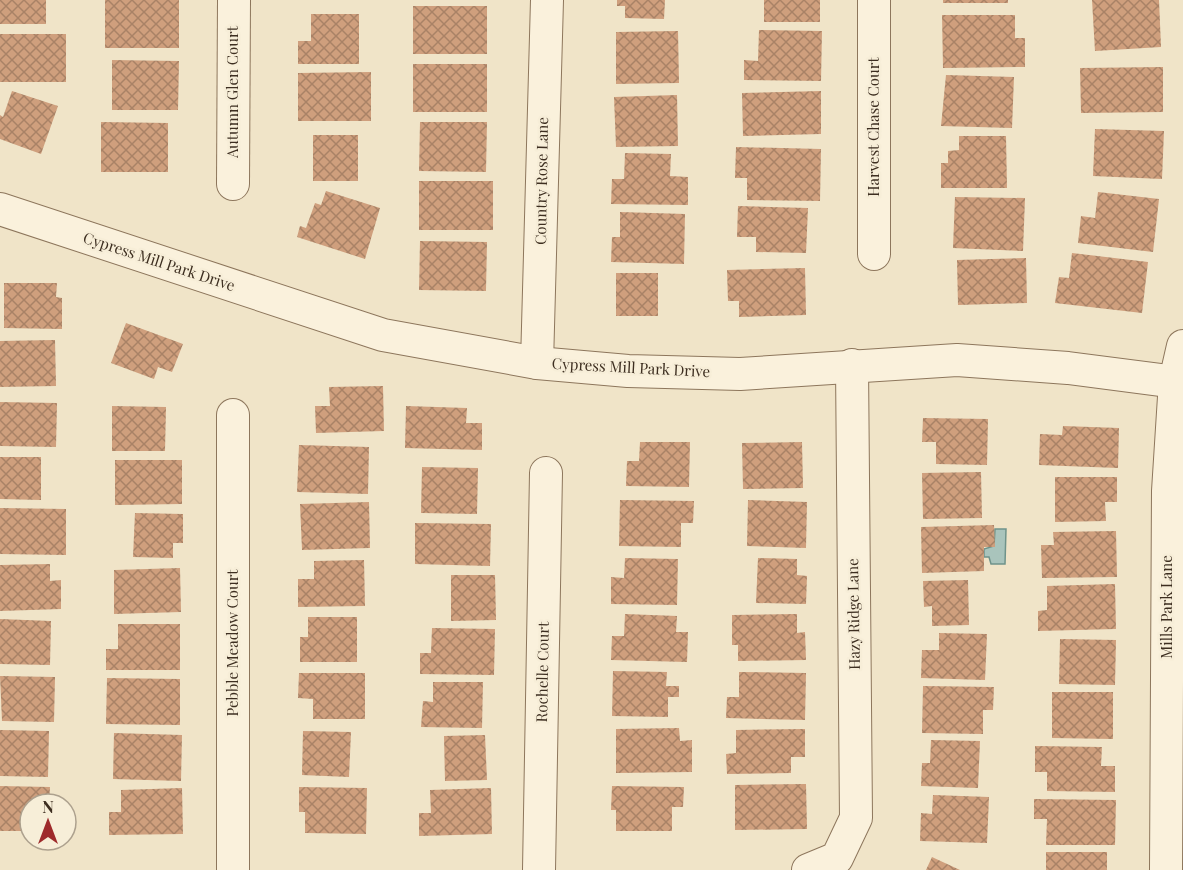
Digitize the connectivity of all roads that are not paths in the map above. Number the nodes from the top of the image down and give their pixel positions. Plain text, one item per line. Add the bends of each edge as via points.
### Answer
1 (234, 0) edge
2 (547, 0) edge
3 (874, 0) edge
4 (233, 184) dead end
5 (0, 209) edge
6 (874, 254) dead end
7 (1183, 346) edge
8 (537, 363) junction
9 (852, 365) junction
10 (1179, 382) edge
11 (233, 415) dead end
12 (546, 473) dead end
13 (233, 870) edge
14 (539, 870) edge
15 (808, 870) edge
16 (1166, 870) edge

1 - 4 street, Autumn Glen Court
2 - 8 street, Country Rose Lane
3 - 6 street, Harvest Chase Court
5 - 8 street, Cypress Mill Park Drive via 383,335
7 - 10 street, Mills Park Lane
8 - 9 street, Cypress Mill Park Drive via 628,371 740,374
9 - 10 street, Cypress Mill Park Drive via 957,360
9 - 15 street, Hazy Ridge Lane via 856,818 837,858
10 - 16 street, Mills Park Lane via 1168,491
11 - 13 street, Pebble Meadow Court
12 - 14 street, Rochelle Court

